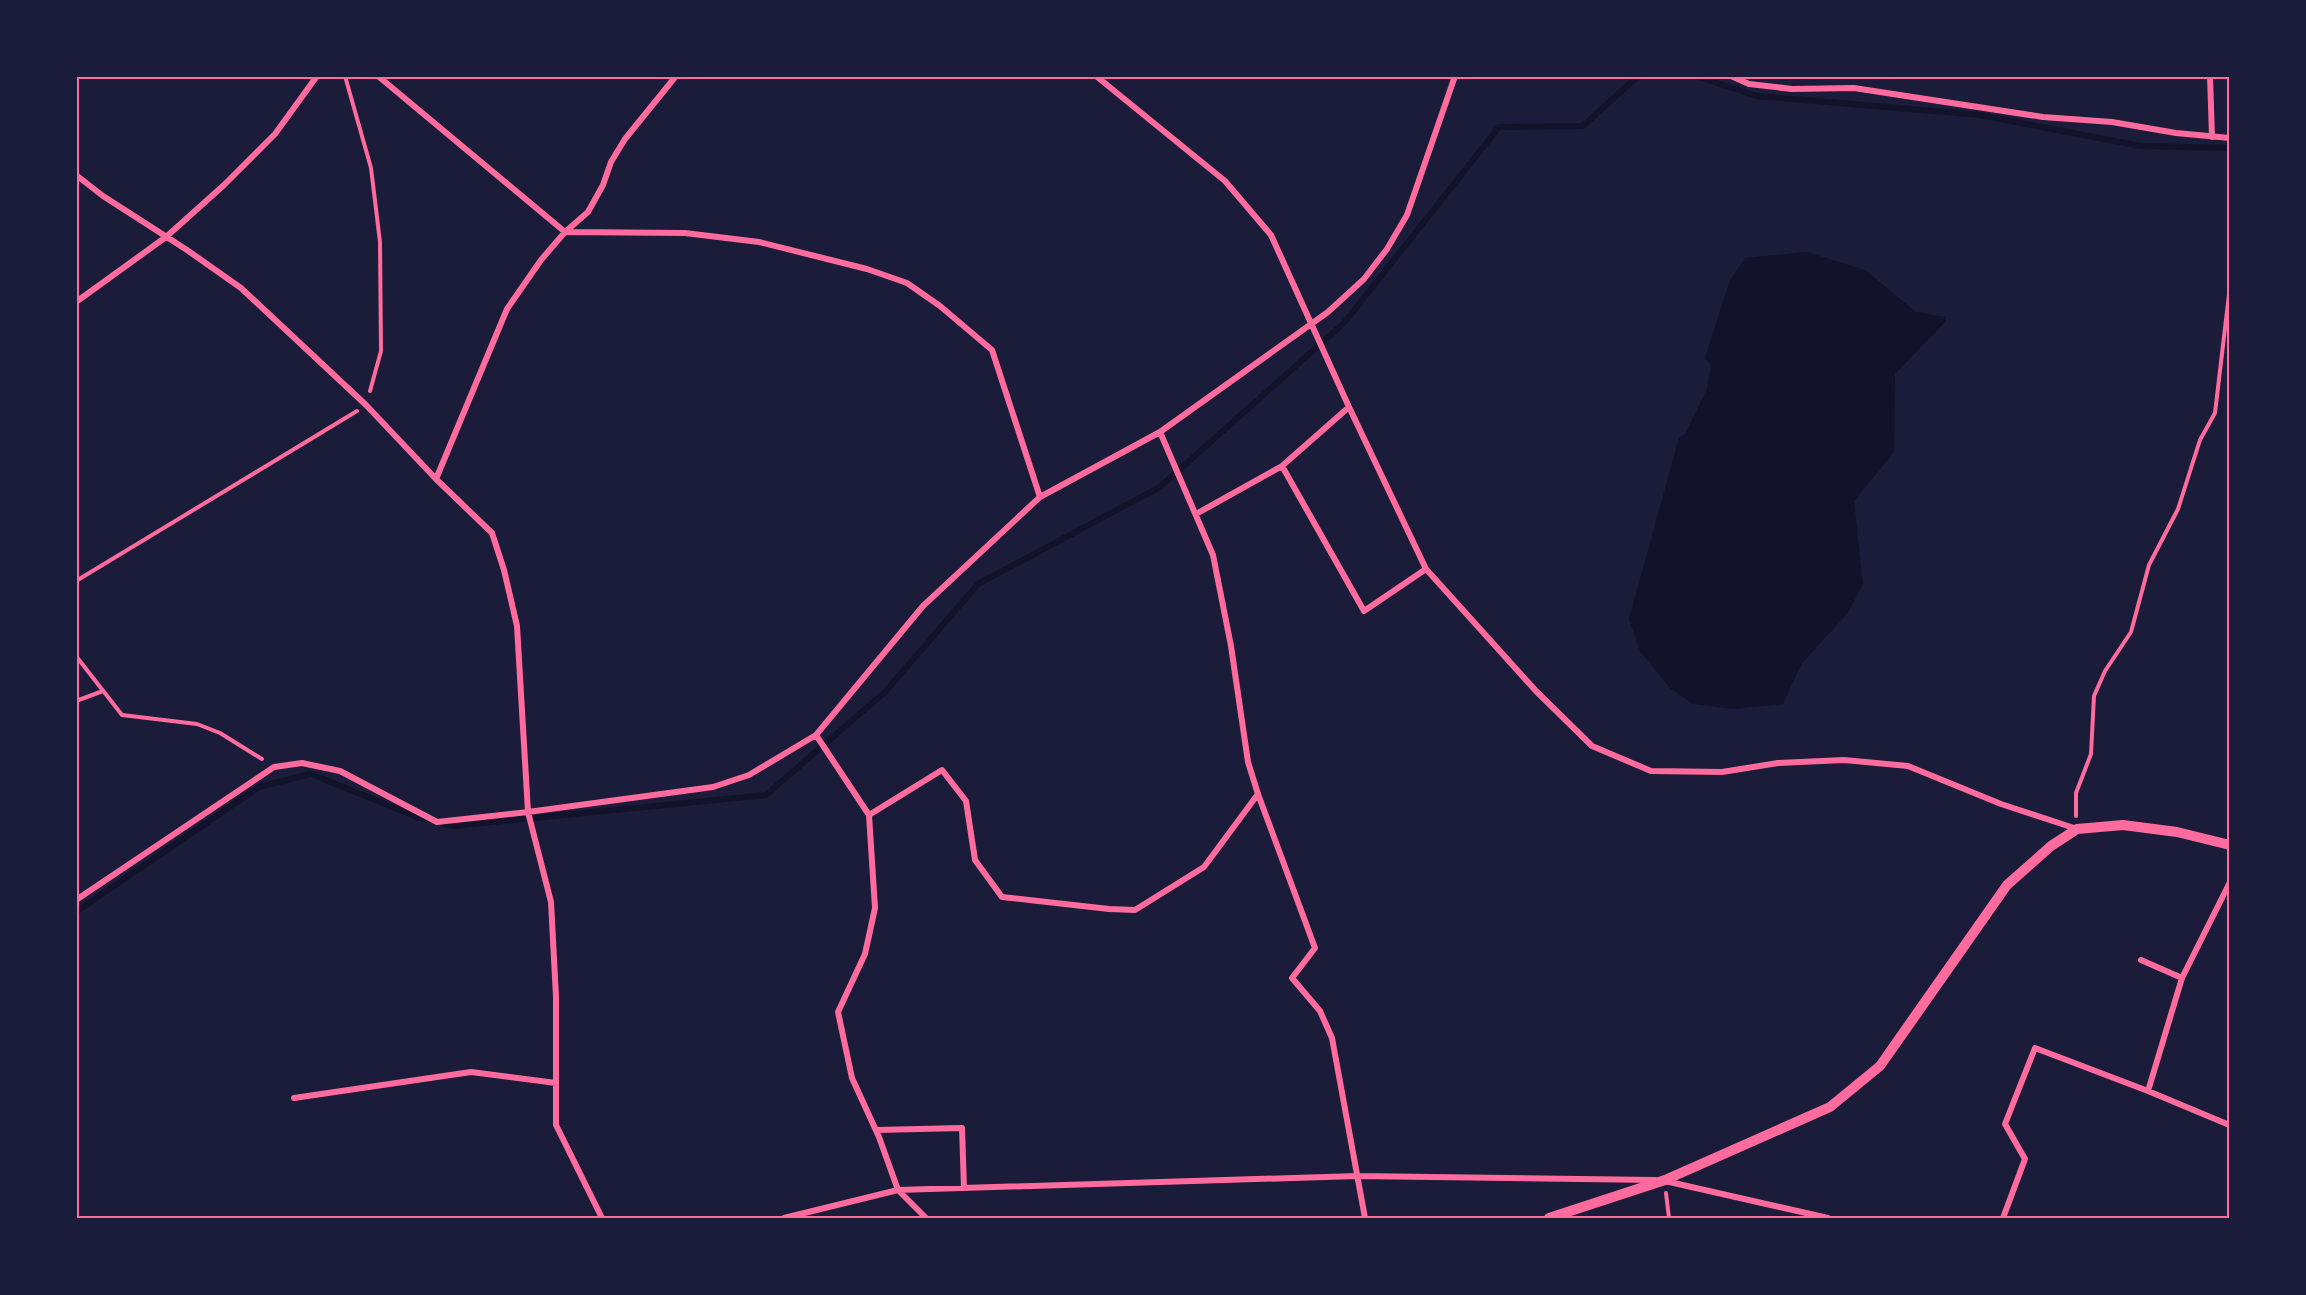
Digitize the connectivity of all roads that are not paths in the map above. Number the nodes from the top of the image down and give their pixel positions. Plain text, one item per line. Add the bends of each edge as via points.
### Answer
1 (317, 76) edge
2 (378, 76) edge
3 (676, 76) edge
4 (1096, 76) edge
5 (1455, 76) edge
6 (1731, 76) edge
7 (2210, 76) edge
8 (2212, 137) junction
9 (2229, 138) edge
10 (76, 175) edge
11 (565, 232) junction
12 (166, 237) junction
13 (76, 302) edge
14 (1310, 324) junction
15 (1348, 407) junction
16 (1160, 432) junction
17 (1282, 466) junction
18 (436, 479) junction
19 (1040, 497) junction
20 (1196, 514) junction
21 (1426, 569) junction
22 (816, 735) junction
23 (1258, 794) junction
24 (528, 812) junction
25 (869, 816) junction
26 (2077, 829) junction
27 (2229, 844) edge
28 (2229, 882) edge
29 (76, 900) edge
30 (2141, 960) dead end
31 (2182, 978) junction
32 (556, 1083) junction
33 (2148, 1091) junction
34 (294, 1098) dead end
35 (2227, 1124) dead end
36 (876, 1130) junction
37 (1357, 1176) junction
38 (1665, 1180) junction
39 (964, 1188) junction
40 (898, 1190) junction
41 (602, 1218) edge
42 (784, 1218) edge
43 (926, 1218) edge
44 (1365, 1218) edge
45 (1549, 1218) edge
46 (1828, 1218) edge
47 (2003, 1218) edge

1 - 12 street via 275,134
2 - 11 street
3 - 11 street via 625,139 588,212
4 - 14 street via 1226,181 1271,235
5 - 14 street via 1407,215 1364,279
6 - 8 street via 1749,84 1792,89 1854,88 2043,117 2112,122
7 - 8 street
8 - 9 street
10 - 12 street
11 - 18 street via 507,309
11 - 19 street via 685,233 759,242 867,268 908,283 992,350
12 - 13 street
12 - 18 street via 241,288 366,405
14 - 15 street
14 - 16 street
15 - 17 street
15 - 21 street
16 - 19 street
16 - 20 street
17 - 20 street
17 - 21 street via 1364,611
18 - 24 street via 492,532 504,570 516,626
19 - 22 street via 923,606
20 - 23 street via 1213,555 1248,762
21 - 26 street via 1536,692 1592,746 1651,771 1722,772 1778,763 1844,760 1908,766 2001,804
22 - 24 street via 750,775 713,787
22 - 25 street
23 - 25 street via 1204,867 1135,910 1002,897 975,860 966,801 942,770
23 - 37 street via 1315,948 1292,978 1320,1011 1332,1038
24 - 29 street via 437,822 340,771 302,764 274,767
24 - 32 street via 551,902
25 - 36 street via 875,908 865,954 838,1012 852,1078
26 - 27 street via 2123,825
26 - 38 street via 2007,885 1880,1066 1830,1107
28 - 31 street
30 - 31 street
31 - 33 street
32 - 34 street via 471,1072
32 - 41 street via 556,1125
33 - 35 street
33 - 47 street via 2035,1048 2005,1124 2025,1159
36 - 39 street via 962,1128
36 - 40 street
37 - 38 street
37 - 39 street
37 - 44 street
38 - 45 street
38 - 46 street
39 - 40 street
40 - 42 street
40 - 43 street

